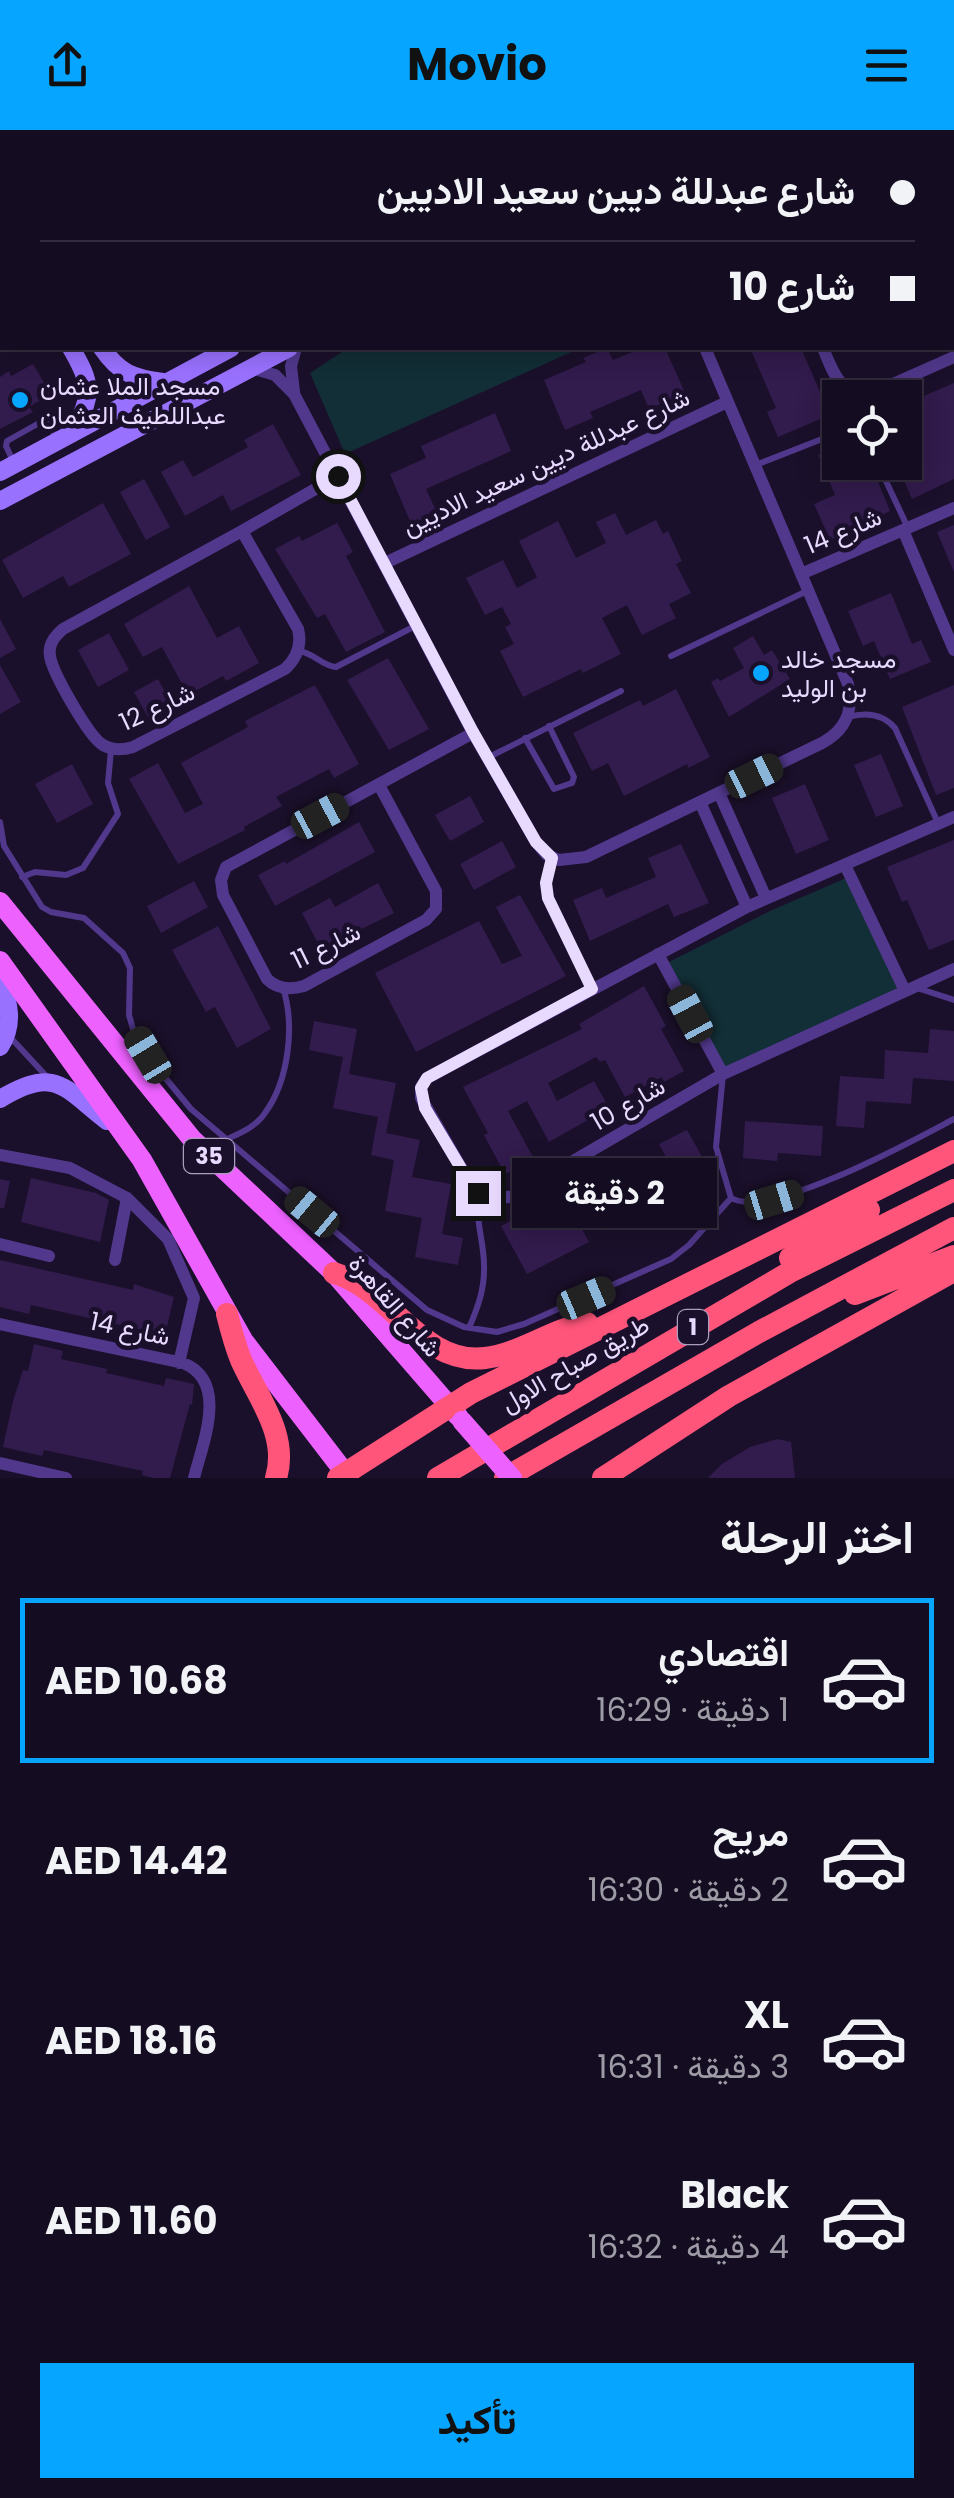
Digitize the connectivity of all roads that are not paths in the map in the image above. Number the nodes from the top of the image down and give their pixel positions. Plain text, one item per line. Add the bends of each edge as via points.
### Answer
1 (72, 350) edge
2 (103, 350) edge
3 (227, 350) edge
4 (288, 350) edge
5 (292, 350) edge
6 (706, 350) edge
7 (824, 350) edge
8 (954, 357) edge
9 (249, 368) junction
10 (838, 380) edge
11 (902, 380) edge
12 (163, 382) junction
13 (294, 394) junction
14 (727, 402) junction
15 (65, 436) junction
16 (822, 439) edge
17 (753, 466) junction
18 (7, 468) edge
19 (338, 476) junction
20 (885, 480) edge
21 (0, 501) edge
22 (954, 508) edge
23 (906, 529) junction
24 (242, 530) junction
25 (385, 563) junction
26 (801, 574) junction
27 (808, 590) junction
28 (417, 624) junction
29 (954, 650) edge
30 (298, 651) junction
31 (671, 656) dead end
32 (620, 690) dead end
33 (848, 716) junction
34 (550, 726) junction
35 (473, 732) junction
36 (526, 738) junction
37 (111, 749) junction
38 (488, 757) junction
39 (379, 785) junction
40 (719, 793) junction
41 (700, 802) junction
42 (954, 817) edge
43 (0, 822) edge
44 (938, 824) junction
45 (552, 858) junction
46 (844, 865) junction
47 (22, 877) junction
48 (766, 898) junction
49 (0, 902) edge
50 (747, 907) junction
51 (658, 954) junction
52 (0, 961) edge
53 (954, 969) edge
54 (0, 981) edge
55 (909, 987) junction
56 (283, 988) junction
57 (592, 989) junction
58 (954, 1000) edge
59 (8, 1027) junction
60 (0, 1048) edge
61 (723, 1074) junction
62 (55, 1085) junction
63 (0, 1099) edge
64 (954, 1119) edge
65 (118, 1125) junction
66 (225, 1140) junction
67 (954, 1151) edge
68 (0, 1155) edge
69 (954, 1160) edge
70 (954, 1190) edge
71 (478, 1193) junction
72 (127, 1198) junction
73 (732, 1198) junction
74 (954, 1228) edge
75 (0, 1244) edge
76 (50, 1256) dead end
77 (954, 1256) edge
78 (115, 1260) dead end
79 (954, 1270) edge
80 (334, 1273) junction
81 (227, 1314) junction
82 (611, 1321) junction
83 (0, 1324) edge
84 (699, 1324) junction
85 (470, 1328) junction
86 (758, 1332) junction
87 (179, 1362) junction
88 (729, 1396) junction
89 (456, 1414) junction
90 (0, 1463) edge
91 (344, 1476) edge
92 (66, 1478) edge
93 (194, 1478) edge
94 (276, 1478) edge
95 (438, 1478) edge
96 (509, 1478) edge
97 (602, 1478) edge
98 (632, 1478) edge

1 - 15 street via 88,386 84,410
2 - 12 street via 128,376
3 - 12 street
4 - 9 street
5 - 13 street
6 - 14 street, شارع عبدللة ديين سعيد الاديين
7 - 10 street
8 - 11 street
9 - 13 street via 270,372
9 - 21 street
12 - 15 street
13 - 19 street, شارع عبدللة ديين سعيد الاديين
14 - 17 street, شارع عبدللة ديين سعيد الاديين
14 - 25 street, شارع عبدللة ديين سعيد الاديين
15 - 18 street
16 - 17 lane
17 - 26 street, شارع عبدللة ديين سعيد الاديين
19 - 24 street, شارع 12
19 - 25 street, شارع عبدللة ديين سعيد الاديين
20 - 23 lane
22 - 23 street, شارع 14
23 - 26 street, شارع 14
23 - 29 street, شارع 14
24 - 30 street via 298,629
24 - 37 street, شارع 12 via 53,640 53,665 93,736
25 - 28 street, شارع عبدللة ديين سعيد الاديين
26 - 27 street, شارع عبدللة ديين سعيد الاديين
27 - 31 lane
27 - 33 street, شارع عبدللة ديين سعيد الاديين via 848,684
28 - 30 lane via 336,667
28 - 35 street, شارع عبدللة ديين سعيد الاديين
30 - 37 street, شارع 12 via 285,669 134,747
32 - 34 lane
33 - 40 street via 832,738
33 - 44 lane via 875,715 895,728
34 - 36 lane
34 - 36 lane via 572,783 554,789
35 - 38 street, شارع عبدللة ديين سعيد الاديين
35 - 39 street, شارع 11
36 - 38 lane
37 - 47 lane via 108,783 118,814 90,860 66,876
38 - 45 street, شارع عبدللة ديين سعيد الاديين
39 - 56 street, شارع 11 via 436,891 436,909 304,986
39 - 56 street, شارع 11 via 224,872 223,896 267,979
40 - 41 street
40 - 48 street
41 - 45 street via 586,857
41 - 50 street
42 - 44 street
43 - 47 lane via 4,846
44 - 46 street
45 - 57 lane via 548,898
46 - 48 street
46 - 55 street
47 - 66 lane via 42,907 84,918 123,952 133,1029 176,1092
48 - 50 street
49 - 80 main road, شارع القاهرة / 35 via 192,1139
50 - 51 street
51 - 57 street
51 - 61 street
52 - 65 main road, 35
53 - 55 street, شارع 10
54 - 59 street via 10,1004
55 - 58 lane
55 - 61 street, شارع 10
56 - 66 lane via 289,1033 271,1103 258,1122
57 - 71 street via 427,1078 421,1088 425,1108
59 - 60 street
59 - 62 lane
61 - 71 street, شارع 10 via 513,1196
61 - 73 lane via 716,1147
62 - 63 street via 24,1085
62 - 65 street
64 - 73 lane via 803,1192 740,1204
65 - 81 main road, 35
66 - 85 lane via 428,1310
67 - 82 highway
68 - 72 street via 70,1168
69 - 84 highway via 814,1242
70 - 84 highway, طريق صباح الاول / 1
71 - 85 lane via 484,1266
72 - 78 street
72 - 87 street via 168,1238 194,1298
73 - 85 lane via 689,1245 649,1271 524,1324 497,1332
74 - 86 highway, 1
75 - 76 street
77 - 86 highway
79 - 88 highway
80 - 82 highway via 365,1285 432,1345 464,1358 496,1356 559,1330
80 - 89 main road, شارع القاهرة / 35
81 - 91 main road, 35
81 - 94 highway via 278,1435
82 - 89 highway
83 - 87 street, شارع 14
84 - 95 highway, طريق صباح الاول / 1
86 - 96 highway, 1
87 - 93 street, شارع 14 via 201,1374 210,1391
88 - 97 highway
88 - 98 highway
89 - 91 highway
89 - 96 main road, شارع القاهرة / 35, bridge
90 - 92 street

